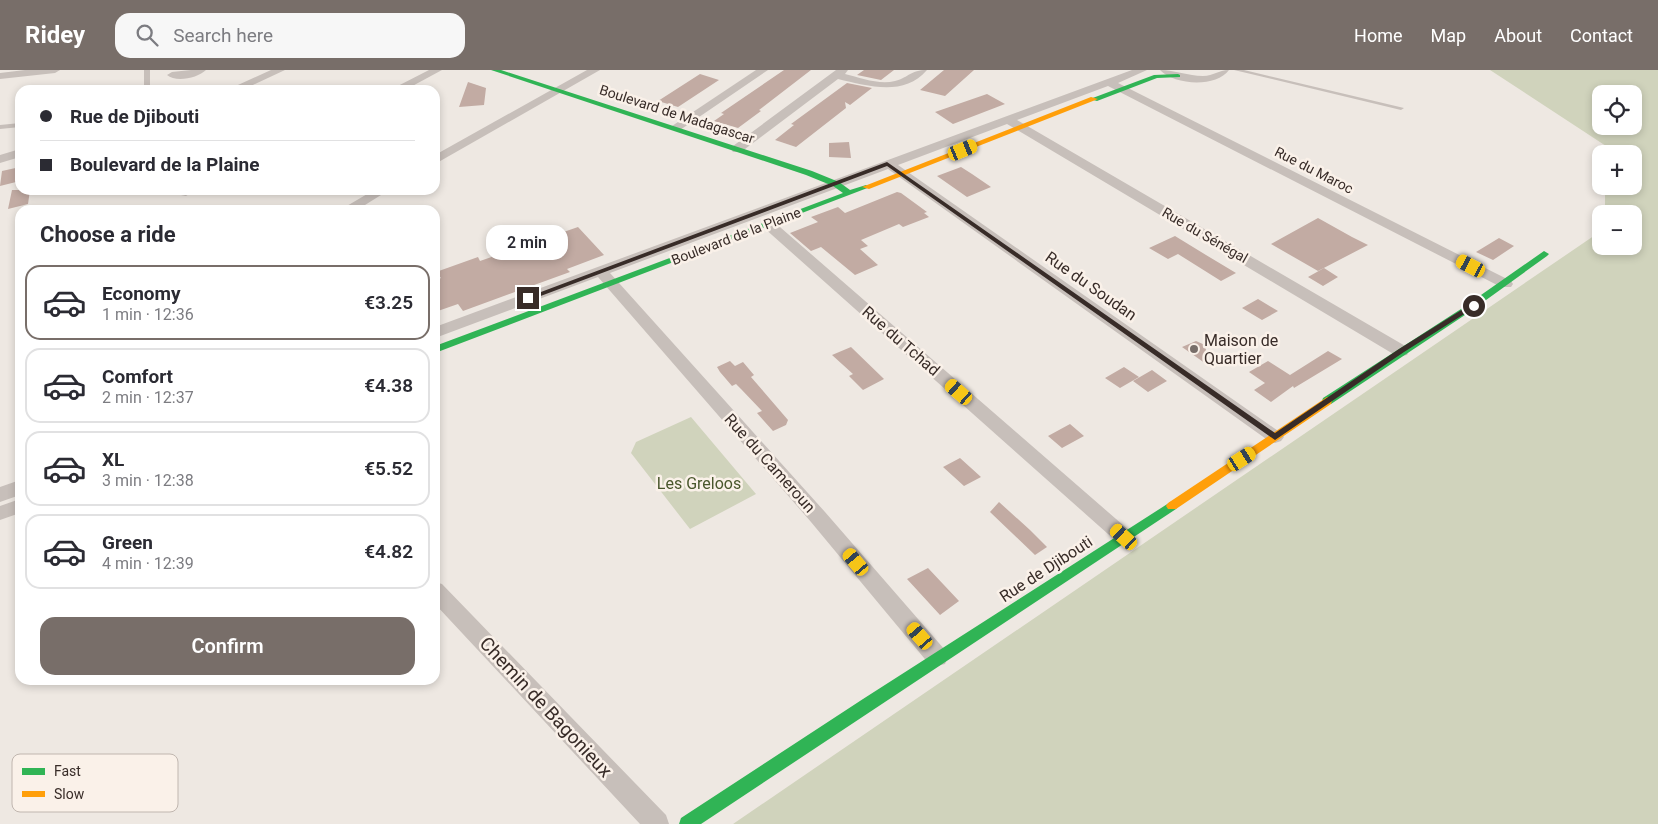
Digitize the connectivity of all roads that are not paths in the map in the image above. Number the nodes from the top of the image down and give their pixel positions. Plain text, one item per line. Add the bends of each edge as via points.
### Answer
1 (54, 70) edge
2 (147, 70) edge
3 (201, 70) edge
4 (280, 70) edge
5 (437, 70) edge
6 (494, 70) edge
7 (595, 70) edge
8 (763, 70) edge
9 (922, 70) edge
10 (1142, 70) edge
11 (1165, 70) edge
12 (1224, 70) edge
13 (1237, 70) edge
14 (840, 72) edge
15 (174, 73) edge
16 (0, 76) edge
17 (1178, 76) junction
18 (1108, 82) junction
19 (147, 85) edge
20 (245, 85) edge
21 (406, 85) edge
22 (1121, 89) junction
23 (558, 91) junction
24 (1059, 100) junction
25 (1073, 107) junction
26 (1401, 108) dead end
27 (1014, 124) junction
28 (15, 126) edge
29 (0, 127) edge
30 (676, 128) junction
31 (948, 141) junction
32 (737, 149) junction
33 (963, 150) junction
34 (15, 154) edge
35 (440, 157) edge
36 (0, 159) edge
37 (887, 164) junction
38 (903, 174) junction
39 (836, 184) junction
40 (849, 192) junction
41 (374, 195) edge
42 (356, 205) edge
43 (768, 224) junction
44 (1544, 254) dead end
45 (606, 277) junction
46 (1506, 284) junction
47 (440, 331) edge
48 (440, 348) edge
49 (1401, 351) junction
50 (1275, 437) junction
51 (15, 489) edge
52 (0, 495) edge
53 (15, 508) edge
54 (0, 513) edge
55 (1124, 537) junction
56 (440, 595) edge
57 (937, 657) junction
58 (657, 824) edge
59 (687, 824) edge

1 - 16 street
2 - 19 lane
3 - 15 street via 187,76
4 - 20 street
5 - 21 street
6 - 23 street, Boulevard de Madagascar
7 - 23 street
8 - 30 street
9 - 14 street via 908,81 882,86
10 - 18 street, Boulevard de la Plaine
11 - 17 street
12 - 17 street via 1223,74 1204,79
13 - 26 lane
14 - 32 street
17 - 22 street, Boulevard de la Plaine via 1156,76
18 - 22 street, Rue du Maroc
18 - 24 street, Boulevard de la Plaine
22 - 25 street, Boulevard de la Plaine
22 - 46 street, Rue du Maroc
23 - 30 street, Boulevard de Madagascar
23 - 35 street
24 - 25 street
24 - 27 street, Boulevard de la Plaine
25 - 27 street, Boulevard de la Plaine
27 - 31 street, Boulevard de la Plaine
27 - 33 street, Boulevard de la Plaine
27 - 49 street, Rue du Sénégal
28 - 29 lane
30 - 32 street, Boulevard de Madagascar
31 - 33 street
31 - 37 street, Boulevard de la Plaine
32 - 39 street, Boulevard de Madagascar
33 - 38 street, Boulevard de la Plaine
34 - 36 street
37 - 38 street, Rue du Soudan
37 - 39 street, Boulevard de la Plaine
38 - 40 street, Boulevard de la Plaine
38 - 50 street, Rue du Soudan
39 - 40 street, Boulevard de Madagascar
39 - 45 street, Boulevard de la Plaine
40 - 43 street, Boulevard de la Plaine
41 - 42 street
43 - 45 street, Boulevard de la Plaine
43 - 55 street, Rue du Tchad
44 - 46 street, Rue de Djibouti
45 - 47 street, Boulevard de la Plaine
45 - 48 street, Boulevard de la Plaine
45 - 57 street, Rue du Cameroun
46 - 49 street, Rue de Djibouti
49 - 50 street, Rue de Djibouti
50 - 55 street, Rue de Djibouti
51 - 52 street
53 - 54 street
55 - 57 street, Rue de Djibouti
56 - 58 street, Chemin de Bagonieux
57 - 59 street, Rue de Djibouti

